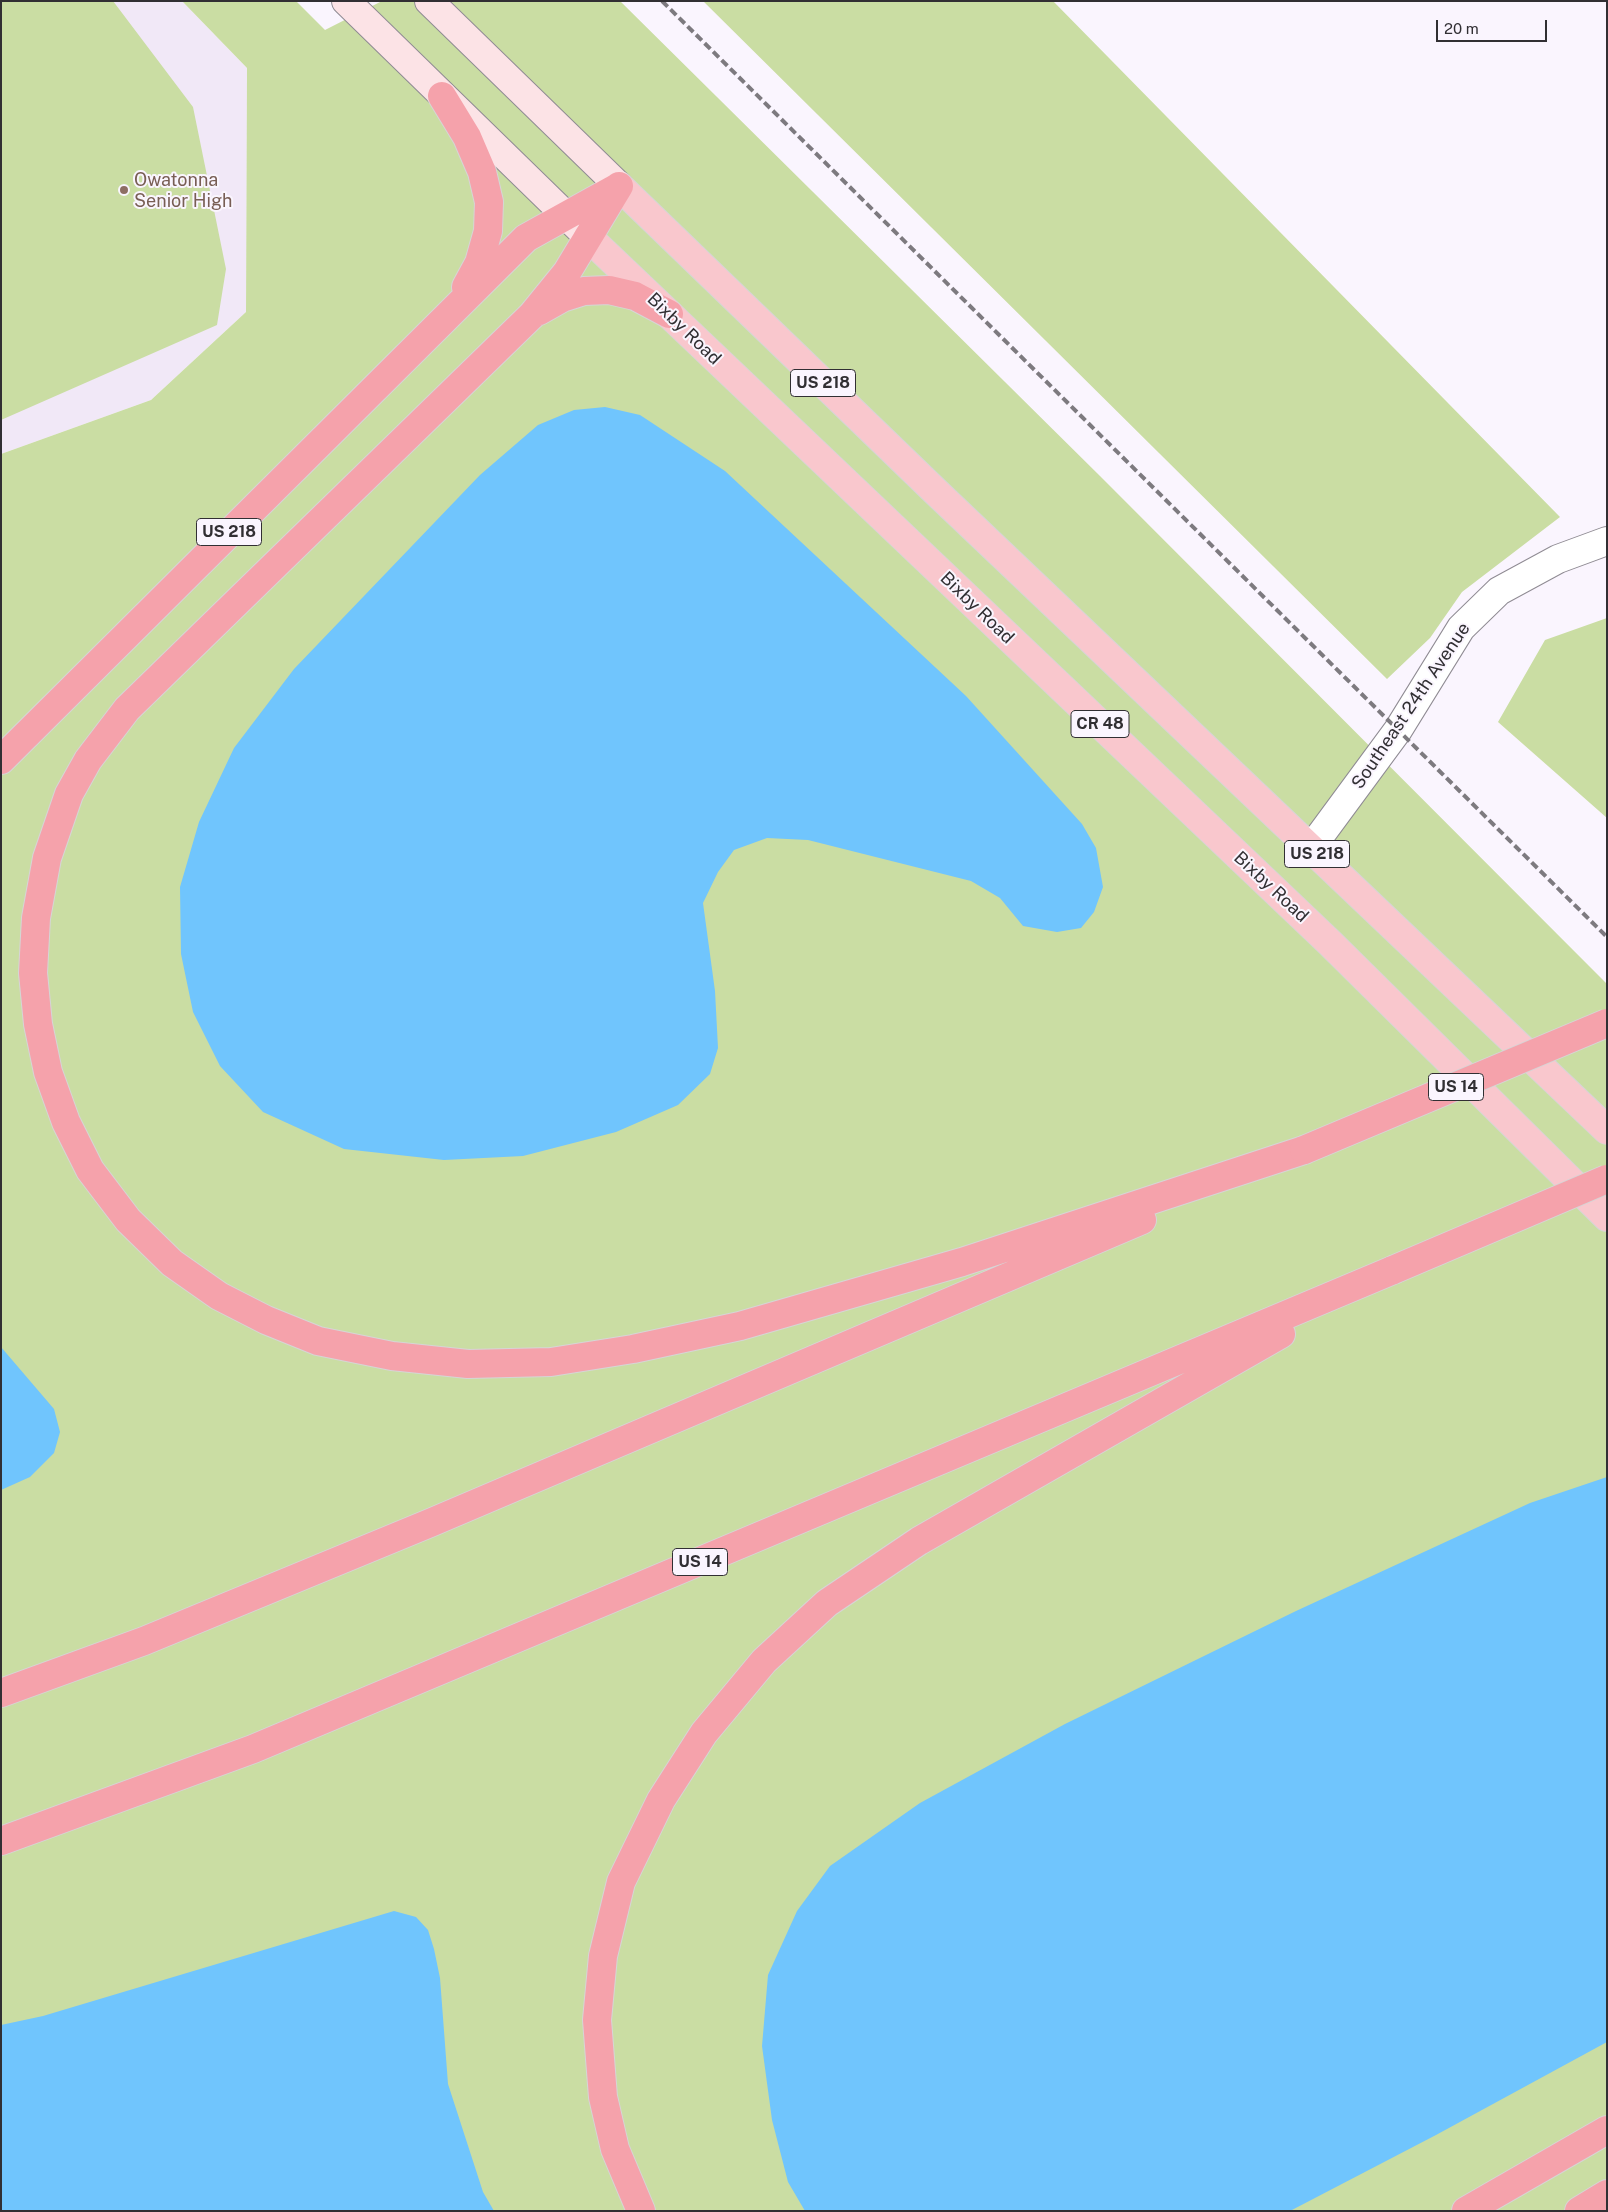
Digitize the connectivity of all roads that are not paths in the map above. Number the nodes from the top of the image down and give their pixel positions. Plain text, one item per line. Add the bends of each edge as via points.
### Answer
1 (346, 1) edge
2 (429, 1) edge
3 (442, 96) junction
4 (619, 186) junction
5 (565, 216) junction
6 (588, 237) junction
7 (457, 304) junction
8 (669, 314) junction
9 (532, 315) junction
10 (1607, 541) edge
11 (1, 760) edge
12 (1311, 848) junction
13 (1607, 1023) edge
14 (1607, 1130) edge
15 (1304, 1150) junction
16 (1607, 1179) edge
17 (1607, 1216) edge
18 (1393, 1270) junction
19 (1, 1693) edge
20 (1, 1841) edge
21 (1607, 2130) edge
22 (1607, 2194) edge
23 (641, 2211) edge
24 (1466, 2211) edge
25 (1579, 2211) edge

1 - 3 main road, Bixby Road / CR 48
2 - 4 main road
3 - 5 main road, Bixby Road / CR 48
3 - 7 highway via 467,137 482,172 489,202 488,230 479,263
4 - 5 highway, US 218
4 - 6 highway
4 - 12 main road, US 218
5 - 6 main road, Bixby Road / CR 48
5 - 7 highway, US 218 via 526,238
6 - 8 main road, Bixby Road / CR 48
6 - 9 highway via 567,272
7 - 11 highway, US 218
8 - 9 highway via 635,296 609,290 584,291 562,298
8 - 17 main road, Bixby Road / CR 48 via 1330,943
9 - 15 highway via 127,709 88,760 69,794 47,858 36,918 33,973 38,1024 48,1072 66,1122 90,1170 128,1220 172,1263 219,1296 318,1341 392,1356 468,1364 551,1362 633,1349 740,1326 846,1297
10 - 12 street, Southeast 24th Avenue via 1558,559 1499,590 1461,628 1398,730
12 - 14 main road, US 218
13 - 15 highway, US 14, bridge
15 - 19 highway, US 14 via 430,1523 144,1641
16 - 18 highway, US 14, bridge
18 - 20 highway, US 14 via 253,1749
18 - 23 highway via 928,1536 834,1598 764,1661 704,1733 661,1800 621,1882 603,1956 597,2020 603,2097 615,2149
21 - 24 highway
22 - 25 highway

